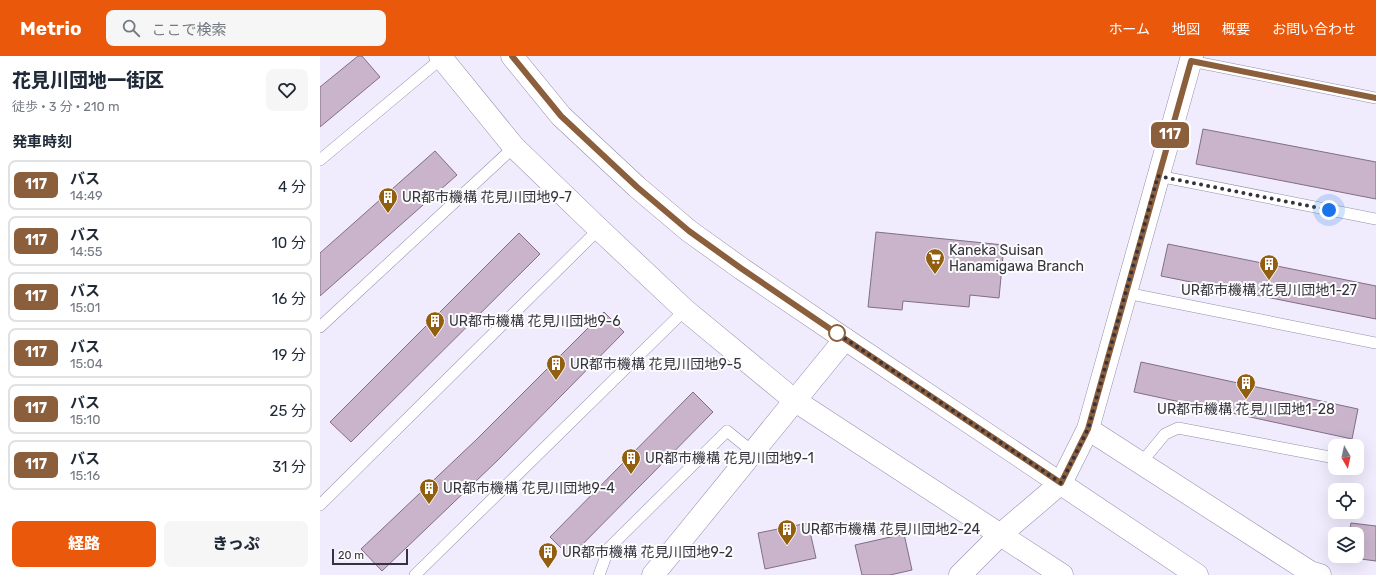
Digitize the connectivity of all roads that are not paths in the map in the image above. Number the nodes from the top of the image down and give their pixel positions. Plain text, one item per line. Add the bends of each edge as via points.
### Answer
1 (512, 56) edge
2 (441, 57) edge
3 (1191, 58) edge
4 (1376, 98) edge
5 (514, 146) junction
6 (320, 160) edge
7 (1158, 176) junction
8 (1376, 219) edge
9 (599, 229) junction
10 (1126, 293) junction
11 (684, 310) junction
12 (320, 327) edge
13 (845, 339) junction
14 (1376, 343) edge
15 (794, 400) junction
16 (1088, 429) junction
17 (753, 452) junction
18 (1328, 457) edge
19 (1140, 463) junction
20 (1061, 483) junction
21 (320, 505) edge
22 (1000, 535) junction
23 (415, 575) edge
24 (599, 575) edge
25 (653, 575) edge
26 (960, 575) edge
27 (1062, 575) edge
28 (1197, 575) edge
29 (1320, 575) edge

1 - 13 street via 561,116 637,187 706,243
2 - 5 street
2 - 6 lane
3 - 4 lane
3 - 7 street
5 - 9 street
5 - 12 lane
7 - 8 lane
7 - 10 street
9 - 11 street
9 - 21 lane
10 - 14 lane
10 - 16 street
11 - 15 street
11 - 23 lane
13 - 15 street
13 - 20 street
15 - 17 street
15 - 22 street
16 - 19 street
16 - 20 street
17 - 24 lane via 727,431 609,548
17 - 25 street
18 - 19 lane via 1178,428 1165,434
19 - 29 street via 1310,572
20 - 22 street
20 - 28 street
22 - 26 street
22 - 27 street

